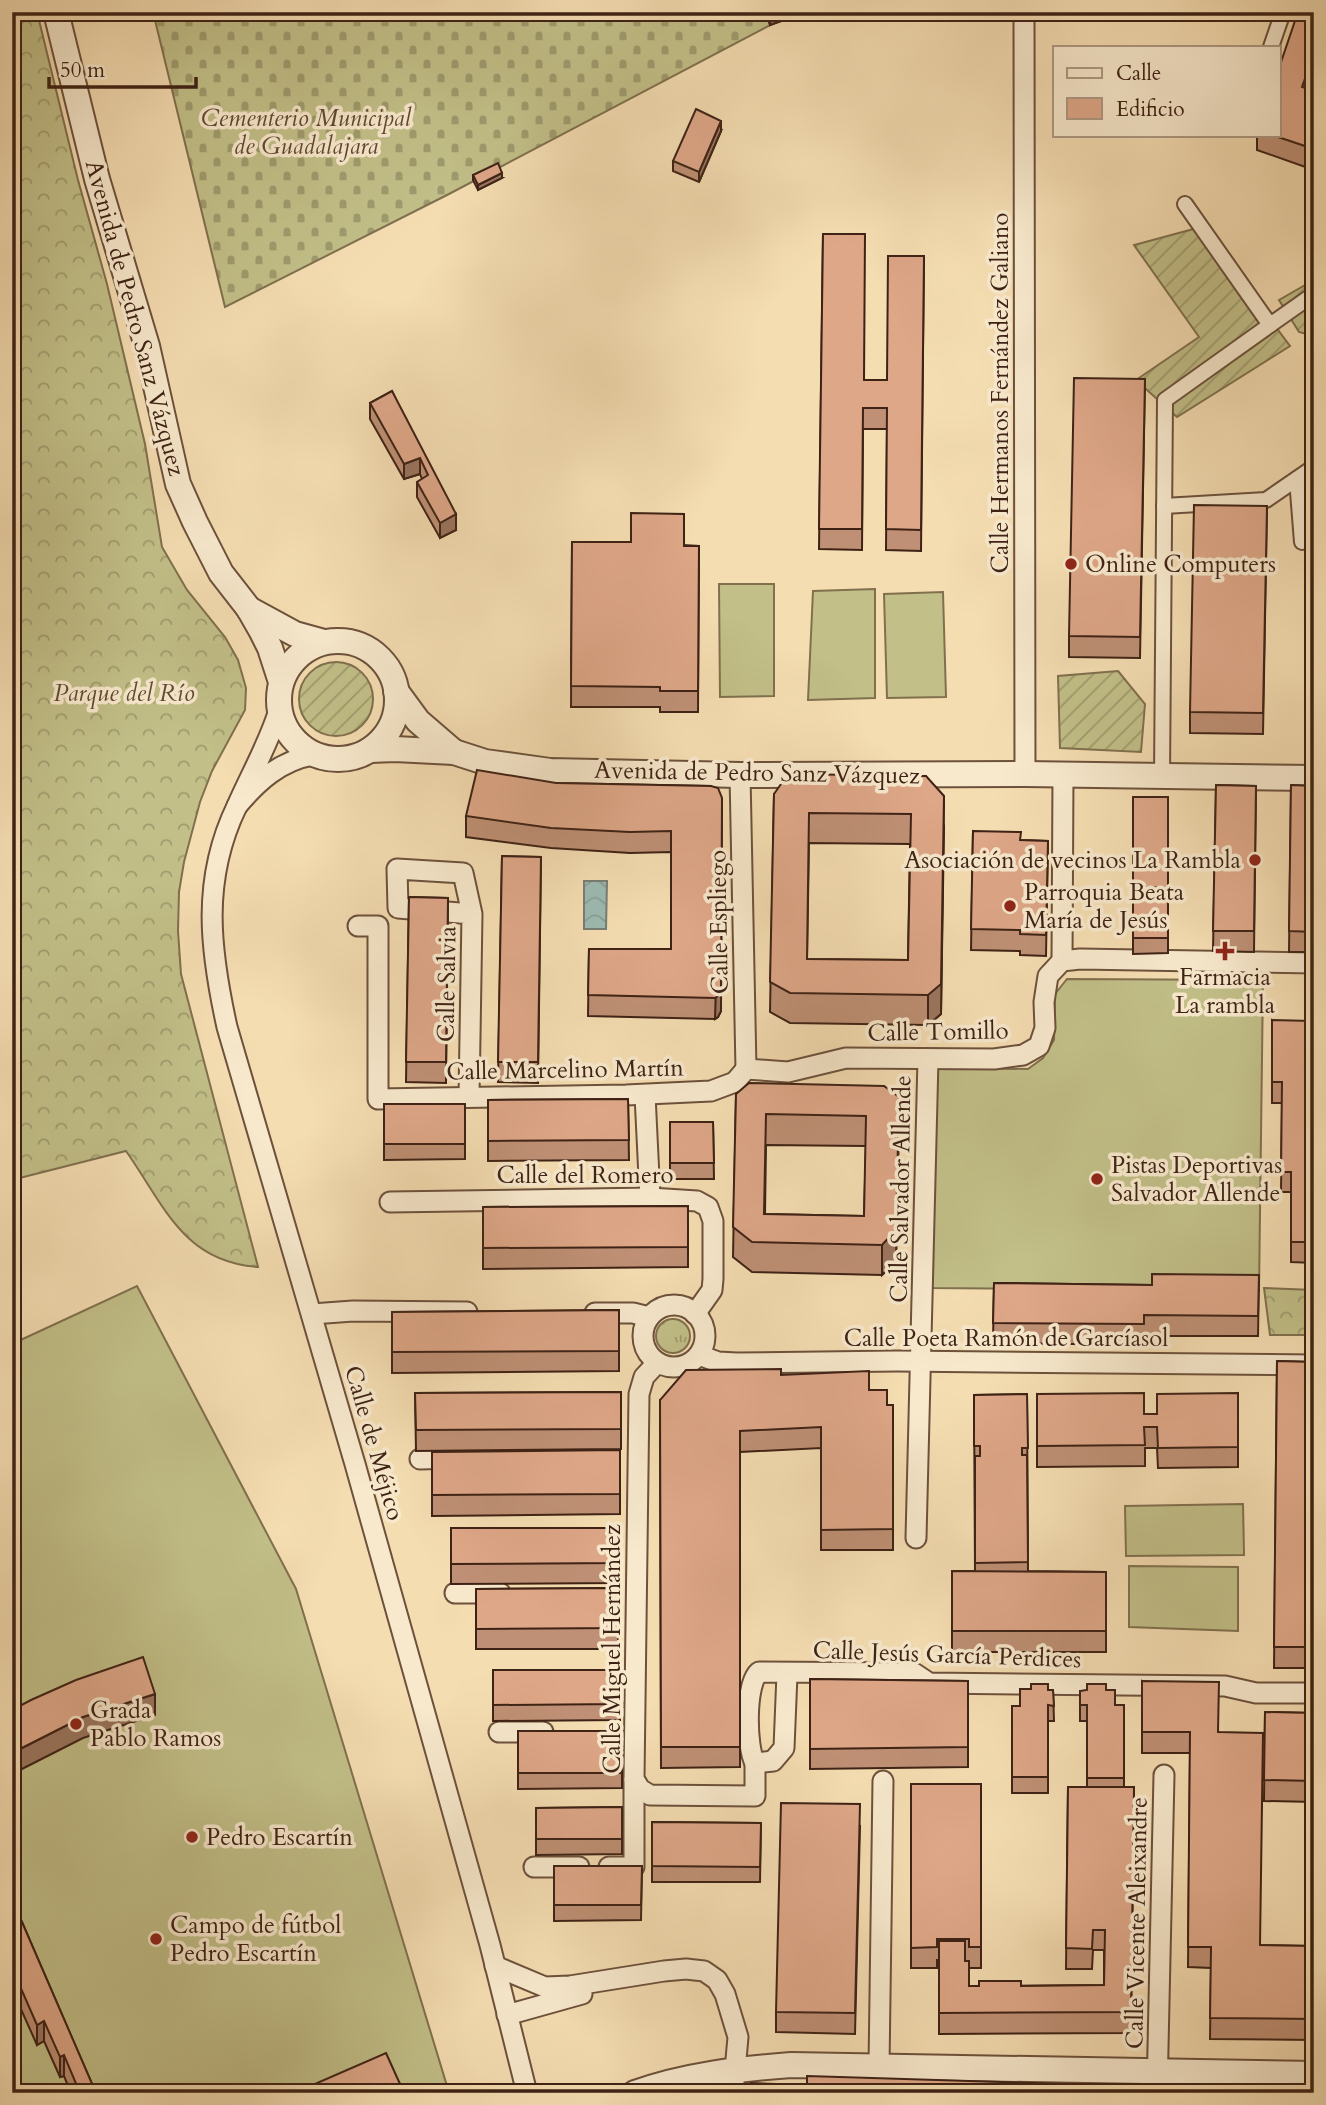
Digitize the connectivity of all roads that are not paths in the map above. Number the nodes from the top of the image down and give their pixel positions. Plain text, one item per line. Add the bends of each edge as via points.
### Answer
1 (57, 12) edge
2 (1024, 12) edge
3 (1283, 12) edge
4 (1271, 46) edge
5 (1185, 204) dead end
6 (1314, 294) edge
7 (1270, 325) junction
8 (1314, 467) edge
9 (1297, 479) junction
10 (1164, 506) junction
11 (1302, 542) dead end
12 (249, 609) junction
13 (324, 642) junction
14 (281, 681) junction
15 (397, 691) junction
16 (279, 710) junction
17 (370, 750) junction
18 (454, 752) junction
19 (313, 755) junction
20 (1025, 774) junction
21 (740, 775) junction
22 (1063, 775) junction
23 (1162, 776) junction
24 (1314, 778) edge
25 (237, 806) junction
26 (472, 914) dead end
27 (358, 926) dead end
28 (1062, 961) junction
29 (1314, 962) edge
30 (928, 1059) junction
31 (746, 1069) junction
32 (645, 1095) junction
33 (469, 1097) junction
34 (650, 1198) junction
35 (390, 1202) dead end
36 (492, 1312) edge
37 (576, 1312) edge
38 (312, 1314) junction
39 (695, 1314) junction
40 (649, 1317) junction
41 (699, 1355) junction
42 (922, 1362) junction
43 (657, 1363) junction
44 (1314, 1365) edge
45 (474, 1458) edge
46 (420, 1459) dead end
47 (916, 1538) dead end
48 (524, 1592) edge
49 (455, 1593) dead end
50 (787, 1674) junction
51 (1314, 1693) edge
52 (499, 1732) dead end
53 (566, 1732) edge
54 (755, 1763) junction
55 (1164, 1775) dead end
56 (634, 1779) junction
57 (883, 1781) dead end
58 (534, 1867) dead end
59 (495, 1966) junction
60 (664, 1971) junction
61 (507, 2015) junction
62 (879, 2067) junction
63 (1314, 2074) edge
64 (734, 2081) edge
65 (1158, 2082) edge
66 (527, 2093) edge
67 (635, 2093) edge

1 - 12 street, Avenida de Pedro Sanz Vázquez via 97,178 147,346 178,484 208,550
2 - 20 street, Calle Hermanos Fernández Galiano
3 - 4 street
5 - 7 street
6 - 7 street
7 - 10 street via 1165,400
8 - 9 street
9 - 10 street via 1266,500
9 - 11 street
10 - 23 street
12 - 13 street, Avenida de Pedro Sanz Vázquez via 295,634
12 - 14 street, Avenida de Pedro Sanz Vázquez
13 - 14 street via 302,652
13 - 15 street via 352,642 377,655
14 - 16 street
15 - 17 street via 389,730
15 - 18 street, Avenida de Pedro Sanz Vázquez via 418,721
16 - 19 street via 290,737
16 - 25 street, Calle de Méjico
17 - 18 street, Avenida de Pedro Sanz Vázquez
17 - 19 street via 342,760
18 - 21 street, Avenida de Pedro Sanz Vázquez via 485,762 550,771
19 - 25 street, Calle de Méjico via 269,773
20 - 21 street, Avenida de Pedro Sanz Vázquez
20 - 22 street, Avenida de Pedro Sanz Vázquez
21 - 31 street, Calle Espliego
22 - 23 street, Avenida de Pedro Sanz Vázquez
22 - 28 street
23 - 24 street, Avenida de Pedro Sanz Vázquez
25 - 38 street, Calle de Méjico via 217,867 211,919 215,971 227,1027
26 - 33 street, Calle Salvia
27 - 33 street, Calle Marcelino Martín via 378,926 377,1099
28 - 29 street
28 - 30 street, Calle Tomillo via 1048,976 1045,1028 1039,1046 1023,1055 994,1059
30 - 31 street, Calle Tomillo via 846,1058 788,1072
30 - 42 street, Calle Salvador Allende
31 - 32 street, Calle Marcelino Martín via 734,1082 711,1091
32 - 33 street, Calle Marcelino Martín
32 - 34 street
34 - 35 street, Calle del Romero
34 - 39 street, Calle del Romero via 697,1201 711,1213 712,1290
36 - 38 street
37 - 40 street
38 - 59 street, Calle de Méjico
39 - 40 street via 672,1305
39 - 41 street via 705,1334
40 - 43 street via 643,1341
41 - 42 street, Calle Poeta Ramón de Garcíasol via 737,1363
41 - 43 street via 675,1368
42 - 44 street, Calle Poeta Ramón de Garcíasol
42 - 47 street, Calle Salvador Allende
43 - 56 street, Calle Miguel Hernández via 644,1377 639,1394 630,1456 626,1731
45 - 46 street
48 - 49 street
50 - 51 street, Calle Jesús García Perdices via 914,1673 929,1683 1225,1686 1256,1693
50 - 54 street, Calle Jesús García Perdices via 784,1748 773,1761
50 - 54 street, Calle Jesús García Perdices via 759,1672 753,1677 750,1747
52 - 53 street
54 - 56 street, Calle Miguel Hernández via 755,1796 650,1795
55 - 65 street, Calle Vicente Aleixandre
56 - 58 street via 634,1867
57 - 62 street
59 - 60 street via 545,1987
59 - 61 street, Calle de Méjico
60 - 61 street
60 - 64 street via 704,1971 717,1980 738,2037
61 - 66 street, Calle de Méjico
62 - 64 street via 790,2065
62 - 65 street
63 - 65 street
64 - 67 street via 674,2081

